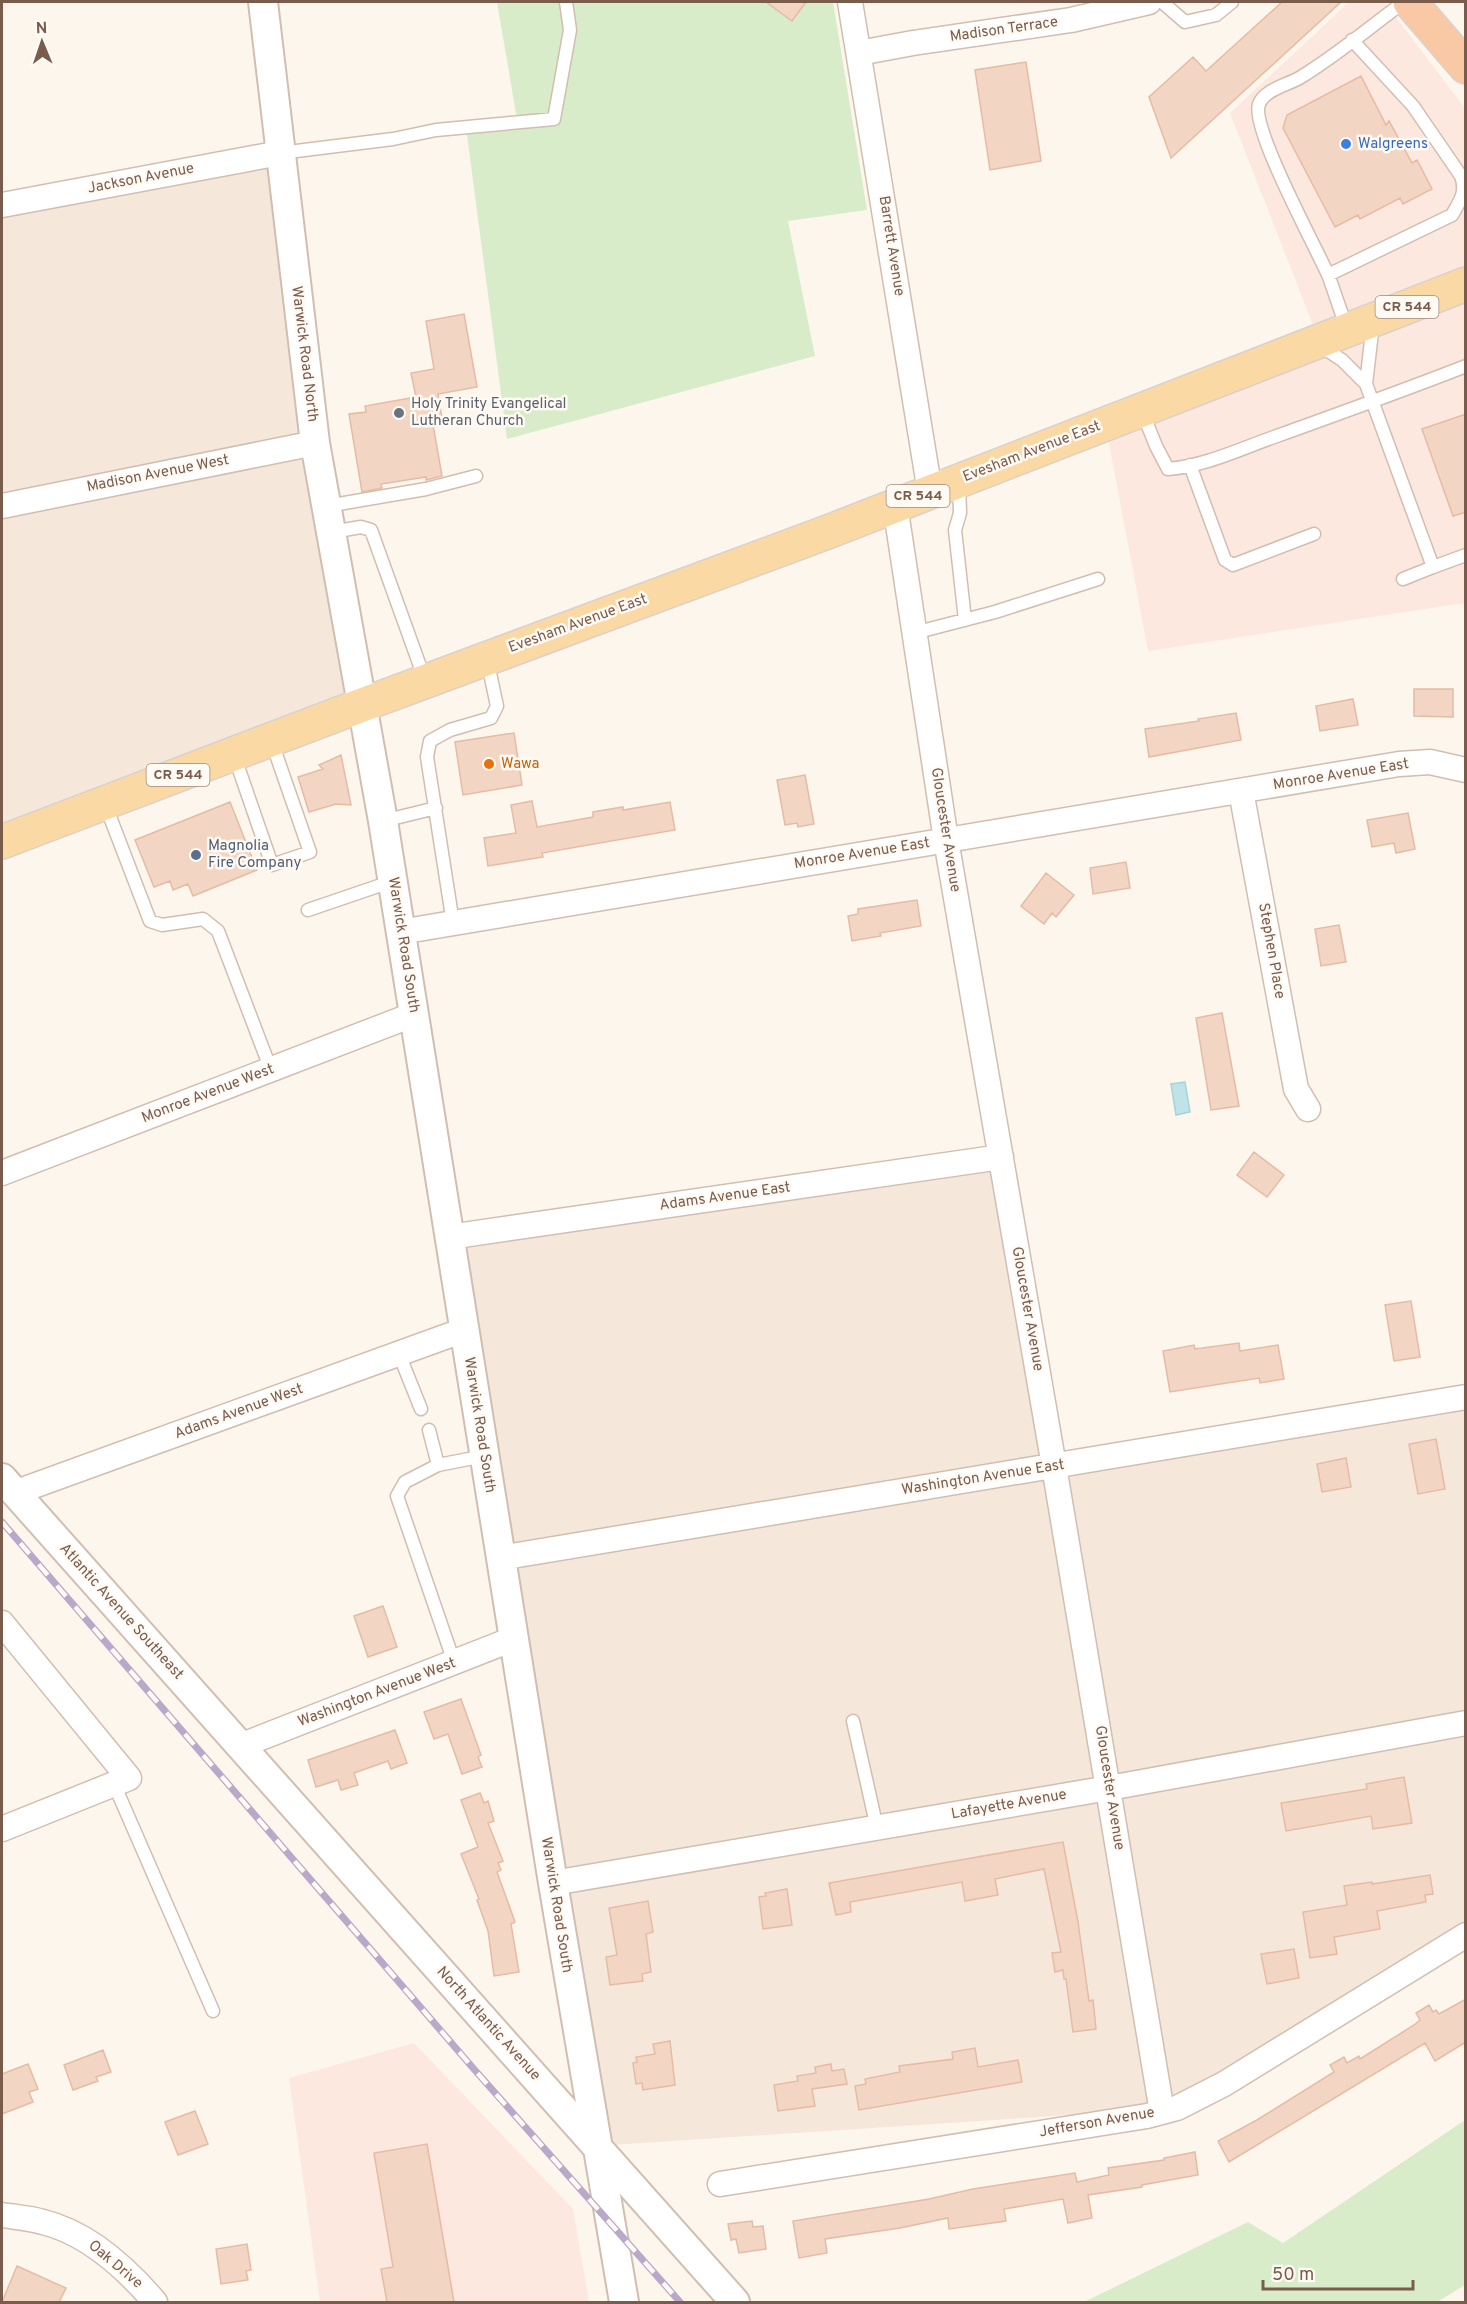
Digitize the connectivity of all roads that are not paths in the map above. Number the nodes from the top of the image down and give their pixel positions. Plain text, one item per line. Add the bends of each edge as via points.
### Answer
1 (263, 2) edge
2 (566, 2) edge
3 (850, 2) edge
4 (1149, 2) edge
5 (1162, 2) edge
6 (1232, 2) edge
7 (1404, 2) edge
8 (1410, 2) edge
9 (1352, 40) junction
10 (859, 53) junction
11 (1466, 67) edge
12 (280, 153) junction
13 (2, 205) edge
14 (1328, 275) junction
15 (1466, 284) edge
16 (1361, 325) junction
17 (1315, 342) junction
18 (1466, 366) edge
19 (1366, 384) junction
20 (1371, 402) junction
21 (1142, 410) junction
22 (315, 443) junction
23 (1190, 465) junction
24 (476, 476) dead end
25 (945, 486) junction
26 (2, 506) edge
27 (895, 506) junction
28 (330, 519) junction
29 (1314, 534) dead end
30 (1466, 555) edge
31 (1433, 567) junction
32 (1098, 579) dead end
33 (1403, 579) dead end
34 (965, 620) junction
35 (915, 633) junction
36 (486, 658) junction
37 (426, 681) junction
38 (362, 705) junction
39 (271, 739) junction
40 (234, 754) junction
41 (1466, 770) edge
42 (1241, 791) junction
43 (105, 803) junction
44 (436, 808) junction
45 (383, 821) junction
46 (946, 840) junction
47 (2, 842) edge
48 (393, 881) junction
49 (308, 910) dead end
50 (453, 923) junction
51 (400, 932) junction
52 (415, 1014) junction
53 (271, 1070) junction
54 (1308, 1109) dead end
55 (1001, 1157) junction
56 (2, 1173) edge
57 (449, 1237) junction
58 (464, 1330) junction
59 (399, 1354) junction
60 (1466, 1397) edge
61 (421, 1409) dead end
62 (429, 1430) dead end
63 (484, 1456) junction
64 (438, 1465) junction
65 (1054, 1466) junction
66 (8, 1486) edge
67 (500, 1558) junction
68 (2, 1623) edge
69 (513, 1639) junction
70 (454, 1662) junction
71 (853, 1721) dead end
72 (1466, 1723) edge
73 (240, 1746) junction
74 (121, 1781) junction
75 (1109, 1788) junction
76 (2, 1828) edge
77 (877, 1828) junction
78 (552, 1883) junction
79 (1466, 1935) edge
80 (213, 2011) dead end
81 (1162, 2112) junction
82 (597, 2146) junction
83 (720, 2184) dead end
84 (2, 2215) edge
85 (155, 2302) edge
86 (624, 2302) edge
87 (735, 2302) edge

1 - 12 street, Warwick Road North
2 - 12 lane via 570,30 554,119 436,130
3 - 10 street, Barrett Avenue
4 - 10 street, Madison Terrace via 1071,20
5 - 6 lane via 1185,22 1216,15
7 - 9 lane
8 - 11 highway
9 - 14 lane via 1259,103 1266,141
9 - 14 lane via 1413,106 1465,185 1452,215
10 - 25 street, Barrett Avenue
12 - 13 street, Jackson Avenue
12 - 22 street, Warwick Road North
14 - 16 lane
15 - 16 main road, Evesham Avenue East / CR 544
16 - 17 main road, Evesham Avenue East / CR 544
16 - 19 lane
17 - 19 lane via 1342,360
17 - 21 main road, Evesham Avenue East / CR 544
18 - 20 lane
19 - 20 lane
20 - 23 lane
20 - 31 lane
21 - 23 lane via 1168,469
21 - 25 main road, Evesham Avenue East / CR 544
22 - 26 street, Madison Avenue West
22 - 28 street, Warwick Road North
23 - 29 lane via 1225,560 1233,565
24 - 28 lane
25 - 27 main road, Evesham Avenue East / CR 544
25 - 34 lane via 960,513 955,530
27 - 35 street, Gloucester Avenue
27 - 36 main road, Evesham Avenue East / CR 544
28 - 37 lane via 371,530
28 - 38 street, Warwick Road North
30 - 31 lane
31 - 33 lane
32 - 34 lane
34 - 35 lane
35 - 46 street, Gloucester Avenue
36 - 37 main road, Evesham Avenue East / CR 544
36 - 44 lane via 497,706 490,718 450,730 430,741 427,757
37 - 38 main road, Evesham Avenue East / CR 544
38 - 39 main road, CR 544
38 - 45 street, Warwick Road South
39 - 40 main road, CR 544
39 - 40 lane via 310,852 272,866
40 - 43 main road, CR 544
41 - 42 street, Monroe Avenue East via 1430,762 1399,764
42 - 46 street, Monroe Avenue East
42 - 54 street, Stephen Place via 1296,1089
43 - 47 main road, CR 544
43 - 53 lane via 150,921 162,925 203,919 218,931
44 - 45 lane
44 - 50 lane
45 - 48 street, Warwick Road South
46 - 50 street, Monroe Avenue East
46 - 55 street, Gloucester Avenue
48 - 49 lane
48 - 51 street, Warwick Road South
50 - 51 street, Monroe Avenue East
51 - 52 street, Warwick Road South
52 - 53 street, Monroe Avenue West
52 - 57 street, Warwick Road South
53 - 56 street, Monroe Avenue West
55 - 57 street, Adams Avenue East
55 - 65 street, Gloucester Avenue
57 - 58 street, Warwick Road South
58 - 59 street, Adams Avenue West
58 - 63 street, Warwick Road South
59 - 61 lane
59 - 66 street, Adams Avenue West
60 - 65 street, Washington Avenue East
62 - 64 lane
63 - 64 lane
63 - 67 street, Warwick Road South
64 - 70 lane via 405,1482 397,1496
65 - 67 street, Washington Avenue East
65 - 75 street, Gloucester Avenue
66 - 73 street, Atlantic Avenue Southeast
67 - 69 street, Warwick Road South
68 - 74 street
69 - 70 street, Washington Avenue West
69 - 78 street, Warwick Road South
70 - 73 street, Washington Avenue West
71 - 77 lane
72 - 75 street, Lafayette Avenue
73 - 82 street, North Atlantic Avenue
74 - 76 street
74 - 80 lane
75 - 77 street, Lafayette Avenue
75 - 81 street, Gloucester Avenue
77 - 78 street, Lafayette Avenue
78 - 82 street, Warwick Road South
79 - 81 street, Jefferson Avenue via 1224,2084
81 - 83 street, Jefferson Avenue
82 - 86 street, Warwick Road South
82 - 87 street, North Atlantic Avenue
84 - 85 street, Oak Drive via 44,2222 93,2243

